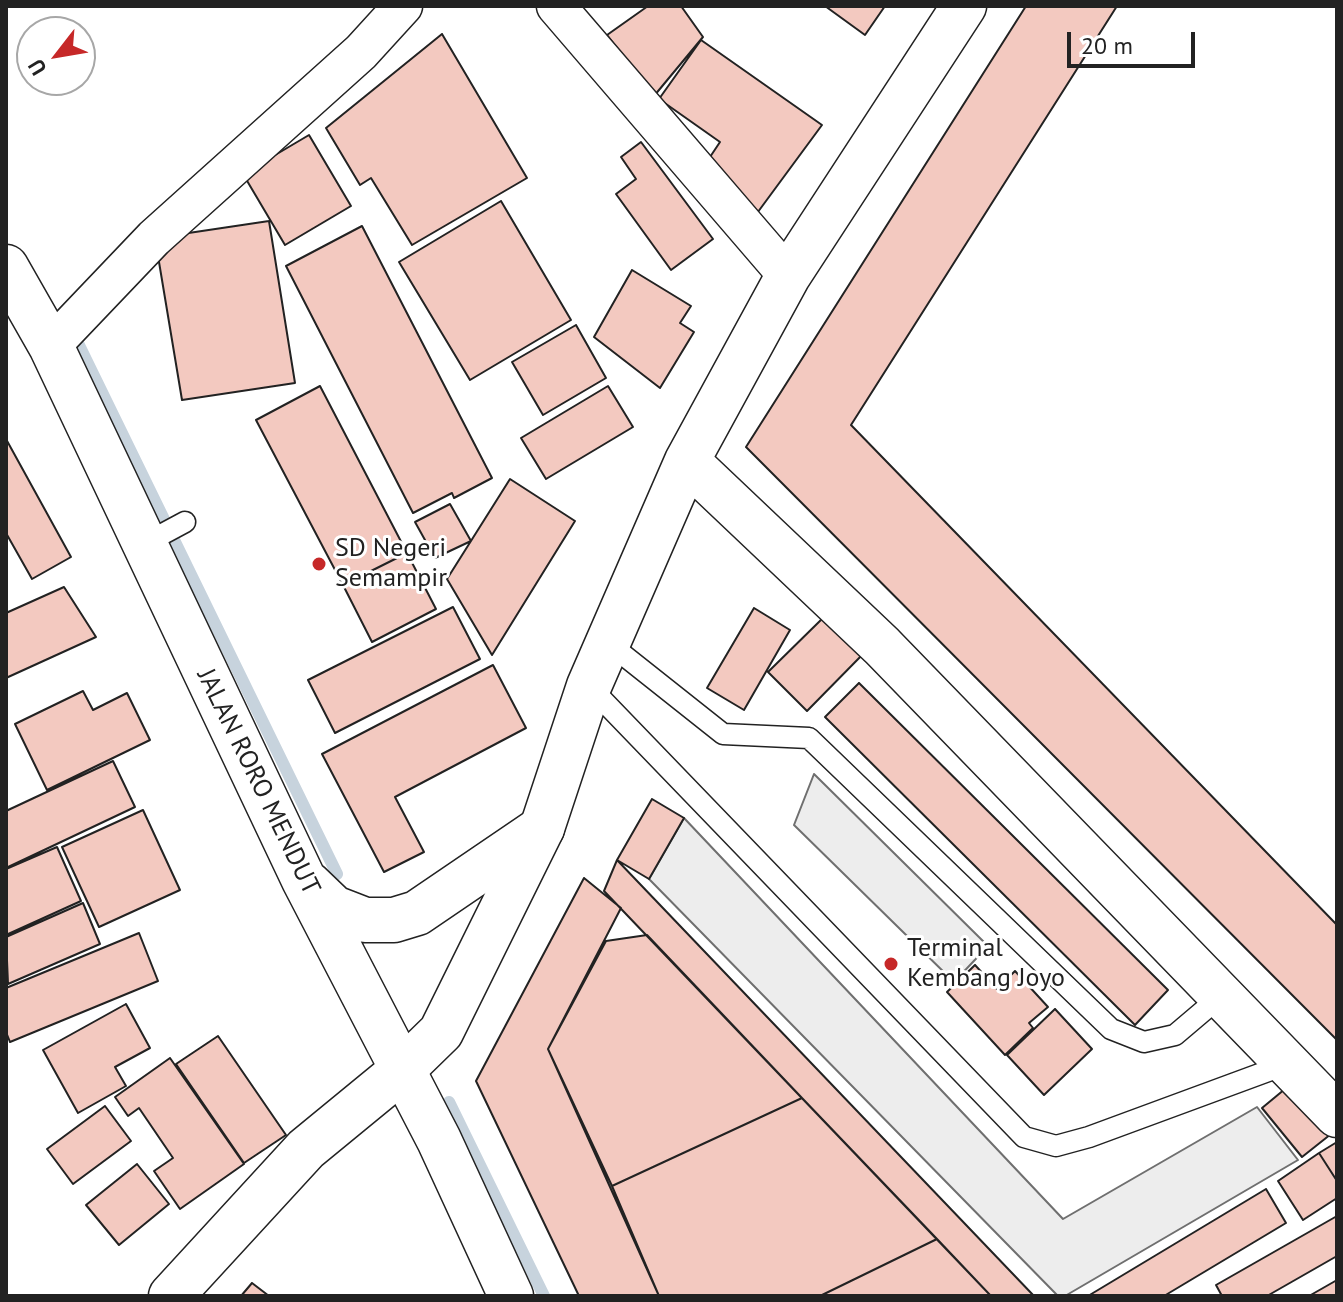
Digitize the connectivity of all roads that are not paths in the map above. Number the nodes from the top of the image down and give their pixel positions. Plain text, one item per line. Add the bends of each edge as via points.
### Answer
1 (403, 6) edge
2 (556, 6) edge
3 (964, 6) edge
4 (788, 276) junction
5 (12, 292) edge
6 (51, 346) junction
7 (687, 461) junction
8 (185, 522) dead end
9 (152, 540) junction
10 (607, 642) junction
11 (589, 686) junction
12 (542, 828) junction
13 (304, 880) junction
14 (1221, 996) junction
15 (1287, 1064) junction
16 (401, 1071) junction
17 (1337, 1115) edge
18 (171, 1296) edge
19 (511, 1296) edge

1 - 6 street via 361,52 154,238
2 - 4 street
3 - 4 main road
4 - 7 main road
5 - 6 main road, JALAN RORO MENDUT
6 - 9 main road, JALAN RORO MENDUT
7 - 10 main road
7 - 14 main road via 882,646
8 - 9 lane
9 - 13 main road, JALAN RORO MENDUT
10 - 11 main road
10 - 14 lane via 723,734 809,738 1111,1029 1144,1042 1175,1035
11 - 12 main road
11 - 15 lane via 1024,1137 1056,1146 1089,1137
12 - 13 main road via 417,913 394,920 365,920 334,908
12 - 16 main road via 441,1032
13 - 16 main road, JALAN RORO MENDUT
14 - 15 main road
15 - 17 main road
16 - 18 main road via 306,1149
16 - 19 main road, JALAN RORO MENDUT

